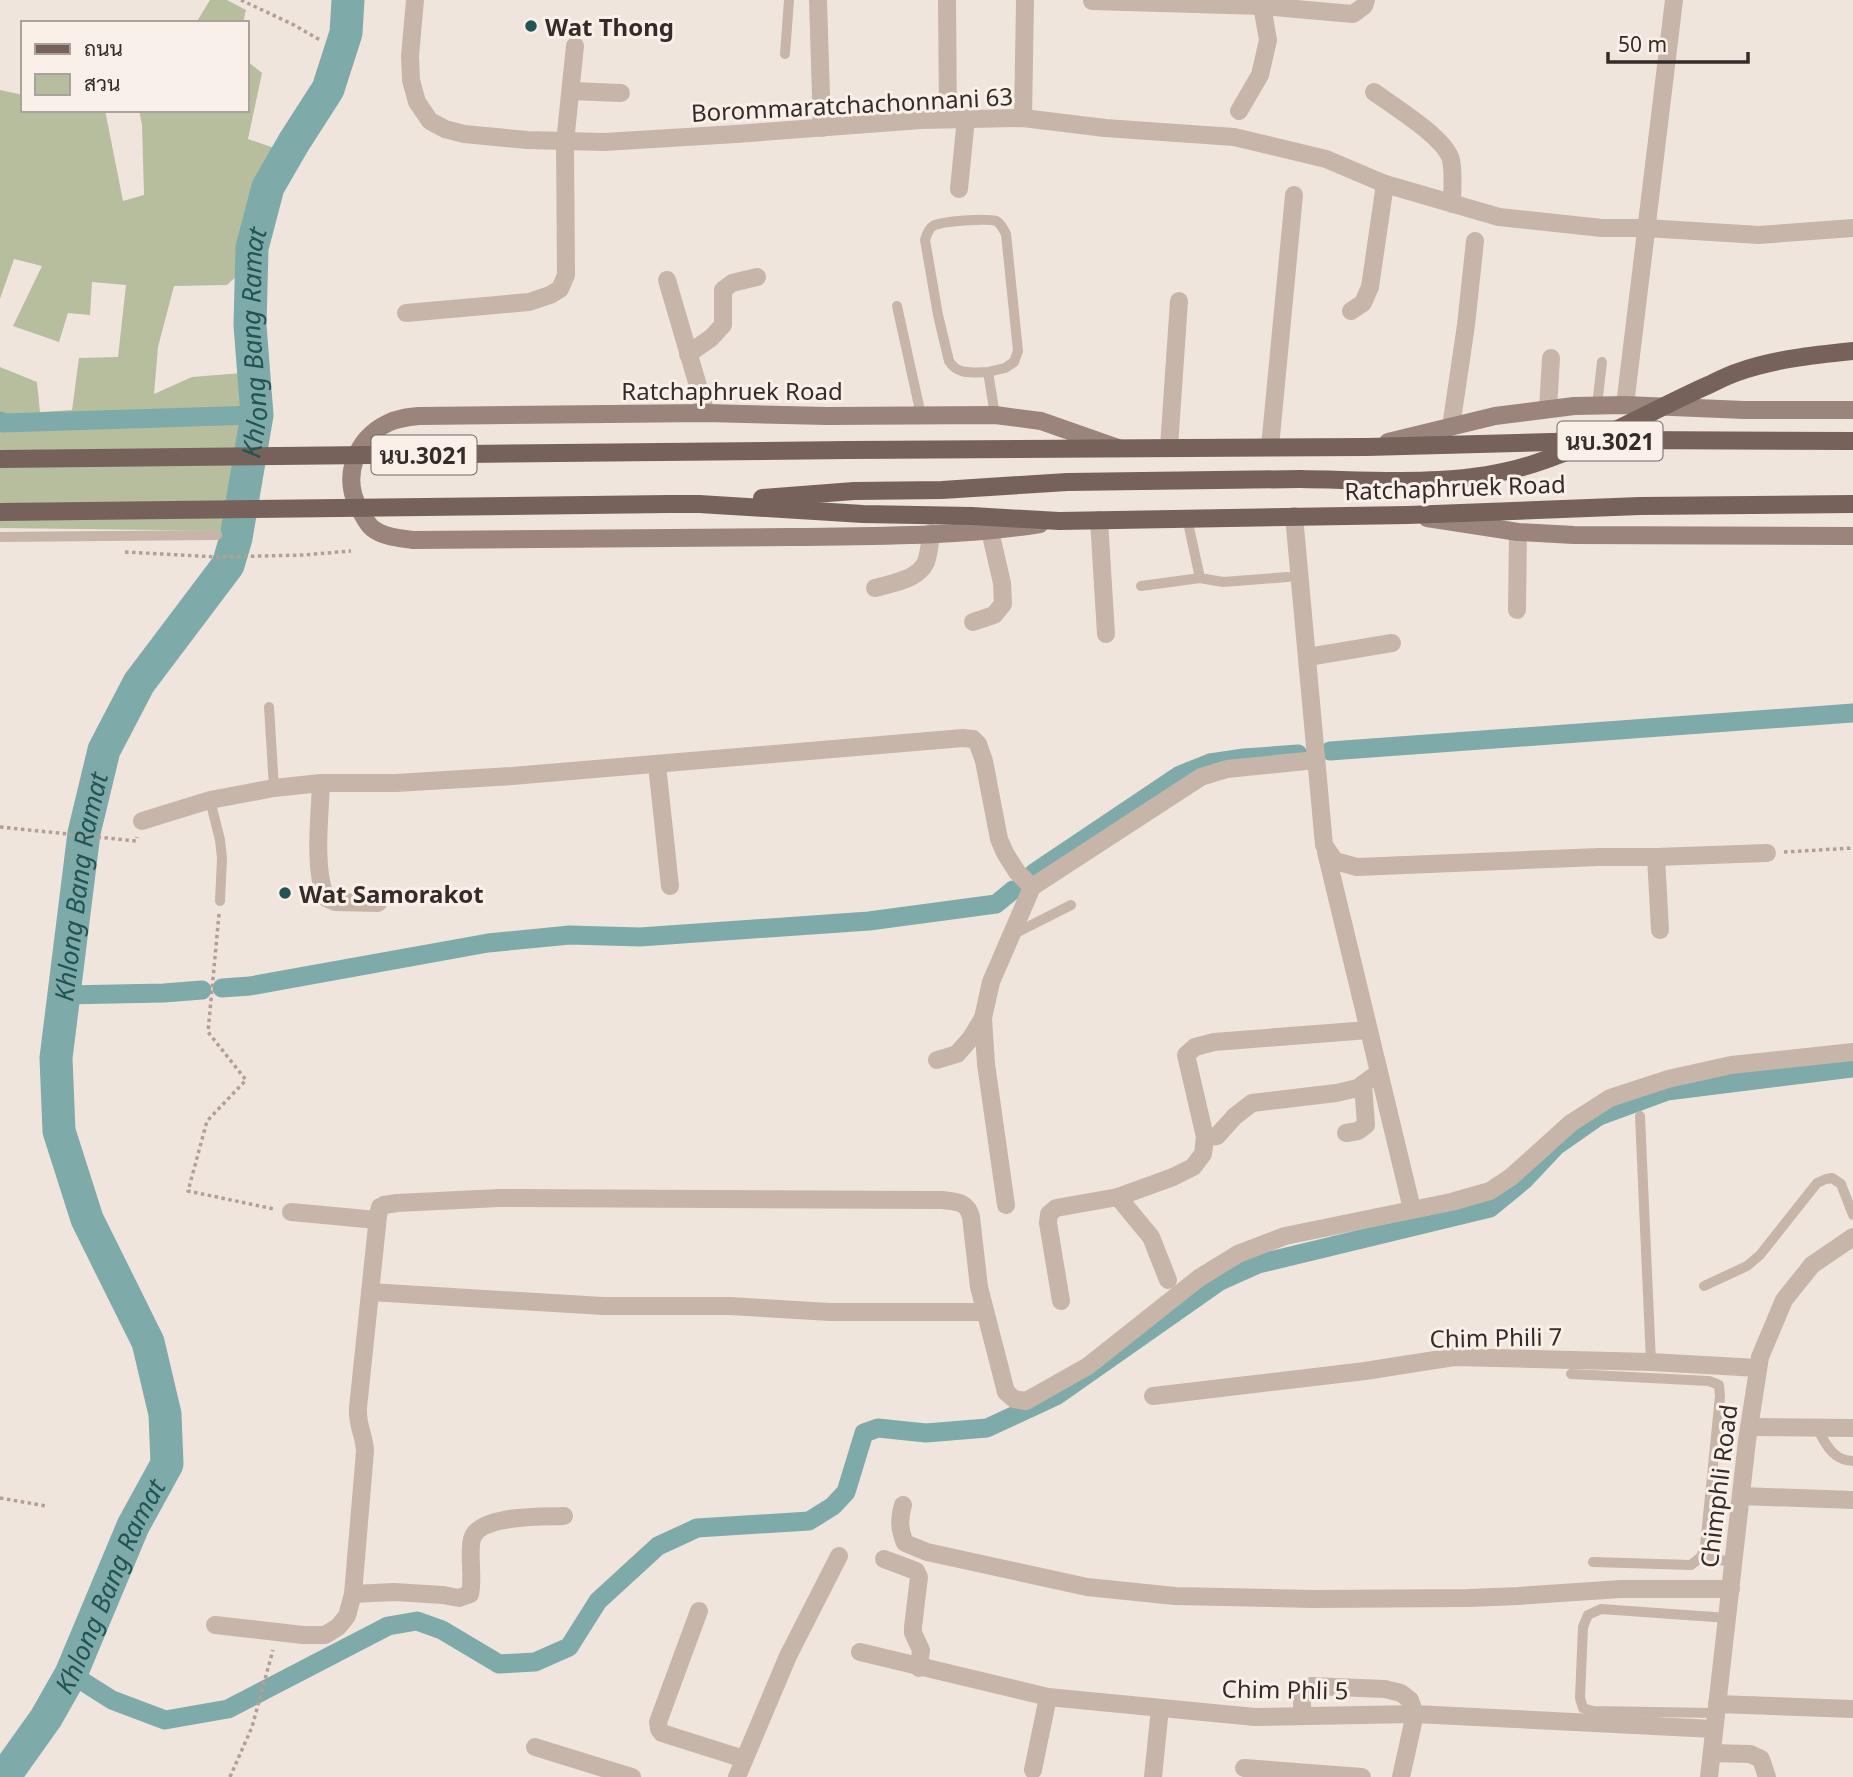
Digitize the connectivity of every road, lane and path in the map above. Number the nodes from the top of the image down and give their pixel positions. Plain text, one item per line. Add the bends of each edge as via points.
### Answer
1 (241, 0) edge
2 (415, 0) edge
3 (789, 0) edge
4 (818, 0) edge
5 (947, 0) edge
6 (1026, 0) edge
7 (1366, 0) edge
8 (1674, 0) edge
9 (1092, 1) edge
10 (1262, 3) edge
11 (320, 40) dead end
12 (575, 46) dead end
13 (785, 54) dead end
14 (571, 91) junction
15 (1374, 92) dead end
16 (621, 93) dead end
17 (1239, 111) dead end
18 (957, 118) junction
19 (1023, 118) junction
20 (822, 128) junction
21 (565, 142) junction
22 (1385, 184) junction
23 (959, 188) dead end
24 (1294, 195) dead end
25 (1452, 204) junction
26 (1646, 228) junction
27 (1853, 228) edge
28 (1475, 241) dead end
29 (757, 277) dead end
30 (667, 280) dead end
31 (1179, 301) dead end
32 (898, 306) dead end
33 (1351, 311) dead end
34 (406, 313) dead end
35 (1853, 351) edge
36 (688, 354) junction
37 (1551, 358) dead end
38 (1602, 362) dead end
39 (988, 372) junction
40 (1597, 405) junction
41 (1625, 405) junction
42 (1548, 409) junction
43 (1853, 410) edge
44 (706, 413) junction
45 (920, 415) junction
46 (995, 415) junction
47 (1451, 427) junction
48 (1853, 441) edge
49 (1169, 447) junction
50 (1270, 447) junction
51 (1367, 447) junction
52 (1118, 448) junction
53 (0, 459) edge
54 (699, 504) junction
55 (1853, 504) edge
56 (0, 512) edge
57 (1408, 515) junction
58 (1294, 516) junction
59 (1187, 518) junction
60 (1099, 520) junction
61 (1059, 521) junction
62 (990, 531) junction
63 (931, 533) junction
64 (1518, 533) junction
65 (217, 536) dead end
66 (1853, 536) edge
67 (0, 537) edge
68 (351, 551) dead end
69 (188, 555) dead end
70 (1288, 577) dead end
71 (1200, 578) junction
72 (1141, 586) dead end
73 (875, 588) dead end
74 (1517, 610) dead end
75 (973, 622) dead end
76 (1105, 634) dead end
77 (1392, 643) dead end
78 (1308, 657) junction
79 (269, 707) dead end
80 (1316, 760) junction
81 (657, 765) junction
82 (321, 783) junction
83 (274, 788) junction
84 (210, 800) junction
85 (142, 821) joint
86 (0, 827) edge
87 (1324, 845) junction
88 (1853, 848) edge
89 (1768, 853) joint
90 (1656, 857) junction
91 (670, 887) dead end
92 (1032, 887) junction
93 (220, 901) joint
94 (378, 903) dead end
95 (1072, 905) dead end
96 (1660, 930) dead end
97 (1012, 935) junction
98 (983, 1017) junction
99 (1368, 1030) junction
100 (1853, 1052) edge
101 (937, 1060) dead end
102 (1378, 1073) junction
103 (1363, 1084) junction
104 (1640, 1116) dead end
105 (1346, 1133) dead end
106 (1205, 1137) junction
107 (1118, 1197) junction
108 (1006, 1205) dead end
109 (1412, 1209) junction
110 (291, 1212) joint
111 (1853, 1215) edge
112 (377, 1220) junction
113 (1853, 1237) edge
114 (1168, 1280) dead end
115 (1704, 1286) dead end
116 (370, 1292) junction
117 (1061, 1301) dead end
118 (985, 1312) junction
119 (1651, 1362) junction
120 (1758, 1368) junction
121 (1571, 1374) dead end
122 (1153, 1396) dead end
123 (1749, 1427) junction
124 (1816, 1428) junction
125 (1853, 1428) edge
126 (1853, 1461) edge
127 (1741, 1496) junction
128 (0, 1498) edge
129 (1853, 1500) edge
130 (903, 1505) dead end
131 (46, 1506) dead end
132 (564, 1516) dead end
133 (839, 1556) dead end
134 (1702, 1557) junction
135 (884, 1559) dead end
136 (1593, 1562) dead end
137 (1733, 1562) junction
138 (1731, 1589) junction
139 (352, 1594) junction
140 (699, 1611) dead end
141 (1728, 1618) junction
142 (215, 1625) dead end
143 (274, 1647) dead end
144 (860, 1652) dead end
145 (919, 1668) junction
146 (1048, 1698) junction
147 (1160, 1708) junction
148 (1853, 1709) edge
149 (1415, 1714) junction
150 (1716, 1715) junction
151 (1302, 1716) junction
152 (535, 1747) dead end
153 (1712, 1753) junction
154 (744, 1759) junction
155 (1244, 1768) dead end
156 (1033, 1770) dead end
157 (230, 1777) edge
158 (632, 1777) edge
159 (737, 1777) edge
160 (1153, 1777) edge
161 (1362, 1777) edge
162 (1401, 1777) edge
163 (1709, 1777) edge
164 (1767, 1777) edge

1 - 11 path
2 - 21 street, Borommaratchachonnani 63 via 411,80 417,102 430,121 464,134
3 - 13 lane
4 - 20 street
5 - 18 street
6 - 19 street
7 - 10 street via 1353,14
8 - 26 street
9 - 10 street
10 - 17 street via 1268,40 1260,75
12 - 14 street
14 - 16 street
14 - 21 street
15 - 25 street via 1438,140 1450,158
18 - 19 street, Borommaratchachonnani 63
18 - 20 street, Borommaratchachonnani 63
18 - 23 street
19 - 22 street, Borommaratchachonnani 63 via 1234,136 1326,159
20 - 21 street, Borommaratchachonnani 63
21 - 34 street via 566,275 560,289 529,302
22 - 25 street, Borommaratchachonnani 63
22 - 33 street via 1370,287 1363,303
24 - 50 street
25 - 26 street, Borommaratchachonnani 63 via 1499,217
26 - 27 street, Borommaratchachonnani 63 via 1759,235
26 - 41 street
28 - 47 street
29 - 36 street via 723,290 723,325
30 - 36 street
31 - 49 street
32 - 45 lane
35 - 54 main road, bridge via 1738,372 1604,436 1533,464 1480,477 1067,482 854,491
36 - 44 street
37 - 42 street
38 - 40 lane
39 - 39 lane via 960,372 949,362 925,240 933,226 989,220 1002,225 1006,234 1018,351 1014,362
39 - 46 lane
40 - 41 main road
40 - 42 main road
41 - 43 main road
42 - 47 main road
44 - 45 main road, Ratchaphruek Road
44 - 63 main road, Ratchaphruek Road via 402,418 372,433 360,447 351,468 352,497 372,528 413,540
45 - 46 main road, Ratchaphruek Road
46 - 52 main road, Ratchaphruek Road via 1041,421
47 - 51 main road
48 - 51 main road, Ratchaphruek Road / นบ.3021 via 1626,440
49 - 50 main road, Ratchaphruek Road / นบ.3021
49 - 52 main road, Ratchaphruek Road / นบ.3021
50 - 51 main road, Ratchaphruek Road / นบ.3021
52 - 53 main road, Ratchaphruek Road / นบ.3021, bridge
54 - 56 main road, Ratchaphruek Road / นบ.3021, bridge
54 - 61 main road, Ratchaphruek Road / นบ.3021
55 - 57 main road, Ratchaphruek Road / นบ.3021
57 - 58 main road, Ratchaphruek Road / นบ.3021
57 - 64 main road
58 - 59 main road, Ratchaphruek Road / นบ.3021
58 - 78 street
59 - 60 main road, Ratchaphruek Road / นบ.3021
59 - 71 lane
60 - 61 main road, Ratchaphruek Road / นบ.3021
60 - 76 street
61 - 62 main road, Ratchaphruek Road
62 - 63 main road, Ratchaphruek Road
62 - 75 street via 1003,604 994,615
63 - 73 street via 926,562 919,572
64 - 66 main road
64 - 74 street
65 - 67 lane
68 - 69 path
70 - 71 lane via 1223,582
71 - 72 lane
77 - 78 street
78 - 80 street
79 - 83 lane
80 - 87 street
80 - 92 street via 1227,769 1202,777
81 - 82 street via 396,783
81 - 91 street
81 - 92 street via 973,739 984,761 999,839 1017,872
82 - 83 street
82 - 94 street via 319,851 326,898
83 - 84 street
84 - 85 street
84 - 93 lane via 222,858
85 - 86 path via 136,841
87 - 90 street via 1335,861 1357,867
87 - 99 street
88 - 89 path
89 - 90 street
90 - 96 street
92 - 97 street
93 - 110 path via 208,1032 246,1080 207,1121 188,1191
95 - 97 lane
97 - 98 street via 991,982
98 - 101 street via 957,1054
98 - 108 street
99 - 102 street
99 - 106 street via 1195,1047 1186,1055
100 - 109 street via 1731,1065 1610,1098 1571,1123 1490,1191
102 - 103 street
102 - 109 street
103 - 105 street via 1366,1125
103 - 106 street via 1336,1093 1252,1102 1217,1136
104 - 119 lane
106 - 107 street via 1203,1154 1193,1167
107 - 114 street via 1151,1237
107 - 117 street via 1056,1208 1049,1214
109 - 118 street via 1285,1236 1238,1254 1088,1366 1026,1401 1006,1392
110 - 112 street
111 - 115 lane via 1841,1184 1826,1178 1817,1183 1760,1255
112 - 116 street
112 - 118 street via 384,1205 499,1198 961,1202 971,1217
113 - 120 street, Chimphli Road via 1812,1265 1784,1300
116 - 118 street via 603,1306
116 - 139 street via 357,1423 365,1451
119 - 120 street, Chim Phili 7
119 - 122 street, Chim Phili 7 via 1454,1357
120 - 123 street, Chimphli Road
121 - 134 lane via 1719,1385
123 - 124 street
123 - 127 street, Chimphli Road
124 - 125 street
124 - 126 lane via 1837,1457
127 - 129 street
127 - 137 street, Chimphli Road
128 - 131 path
130 - 138 street via 900,1530 905,1543 928,1552 1087,1587 1175,1596 1313,1599
132 - 139 street via 497,1521 477,1530 471,1546 470,1594 459,1598 394,1592
133 - 154 street via 788,1656
134 - 136 lane via 1691,1565
134 - 137 lane
135 - 145 street via 918,1574 912,1633 921,1650
137 - 138 street, Chimphli Road
138 - 141 street, Chimphli Road
139 - 142 street via 348,1616 325,1635
140 - 154 street via 659,1729
141 - 150 street, Chimphli Road
141 - 150 lane via 1601,1609 1588,1615 1583,1627 1583,1708
143 - 157 path via 252,1727
144 - 145 street, Chim Phli 5
145 - 146 street, Chim Phli 5
146 - 147 street, Chim Phli 5
146 - 156 street
147 - 151 street, Chim Phli 5 via 1255,1717
147 - 160 street
148 - 150 street, Chim Phli 5
149 - 150 street, Chim Phli 5
149 - 151 street, Chim Phli 5
149 - 151 street via 1410,1700 1401,1693 1311,1686 1302,1693
149 - 162 street
150 - 153 street, Chimphli Road
152 - 158 street
153 - 163 street, Chimphli Road
153 - 164 street via 1750,1754 1760,1759
154 - 159 street
155 - 161 street

